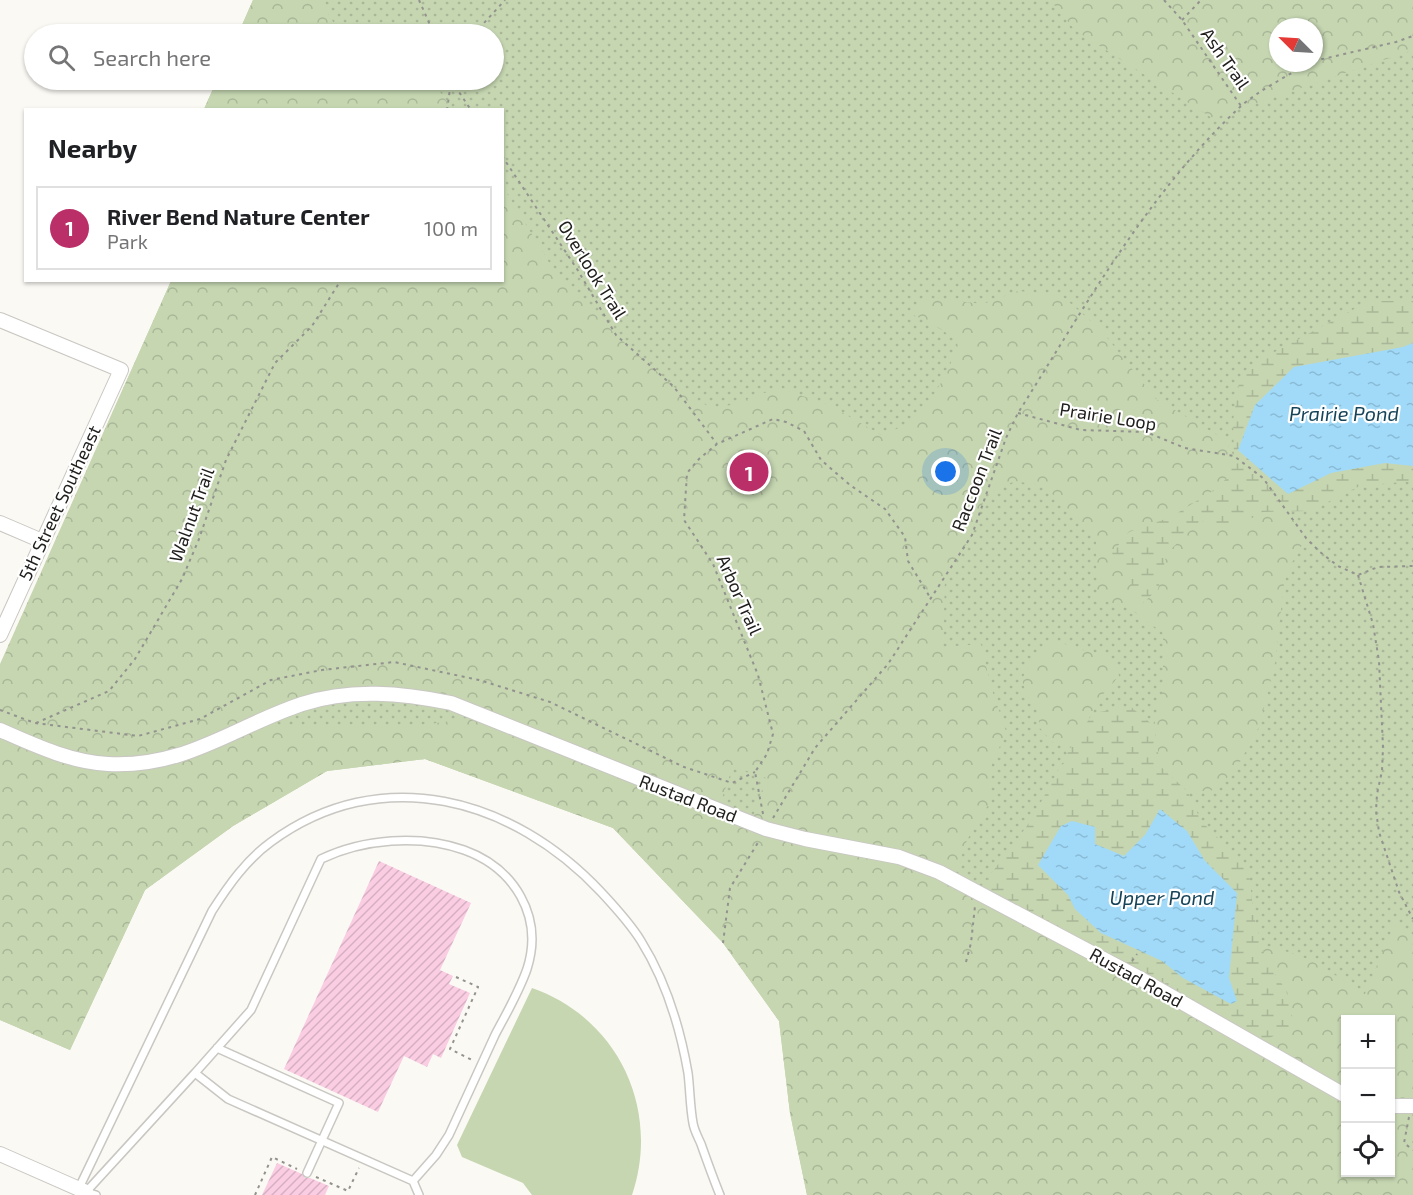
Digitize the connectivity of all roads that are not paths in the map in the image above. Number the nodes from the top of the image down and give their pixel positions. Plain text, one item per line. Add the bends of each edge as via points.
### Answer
1 (0, 320) edge
2 (0, 523) edge
3 (42, 541) junction
4 (0, 635) edge
5 (0, 730) edge
6 (217, 1048) junction
7 (195, 1073) junction
8 (1341, 1093) edge
9 (1395, 1106) edge
10 (1412, 1106) edge
11 (321, 1141) junction
12 (0, 1154) edge
13 (307, 1173) dead end
14 (413, 1181) junction
15 (85, 1192) edge
16 (418, 1195) edge
17 (720, 1195) edge

1 - 3 street, 5th Street Southeast via 121,370
2 - 3 street
3 - 4 street, 5th Street Southeast
5 - 8 street, Rustad Road via 78,760 140,764 201,749 303,704 340,695 377,693 451,703 766,829 899,857 939,872 1141,979
6 - 7 lane
6 - 11 lane via 339,1103
6 - 14 lane via 251,1010 321,859 365,845 415,840 454,846 487,861 511,881 527,907 532,935 527,969 449,1135
7 - 11 lane via 228,1099
7 - 15 lane
9 - 10 street
11 - 13 lane
11 - 14 lane
12 - 15 street
14 - 16 lane
15 - 17 lane via 212,911 236,877 269,843 304,820 350,804 407,797 462,804 507,821 562,855 618,910 641,940 672,1005 688,1074 693,1123

